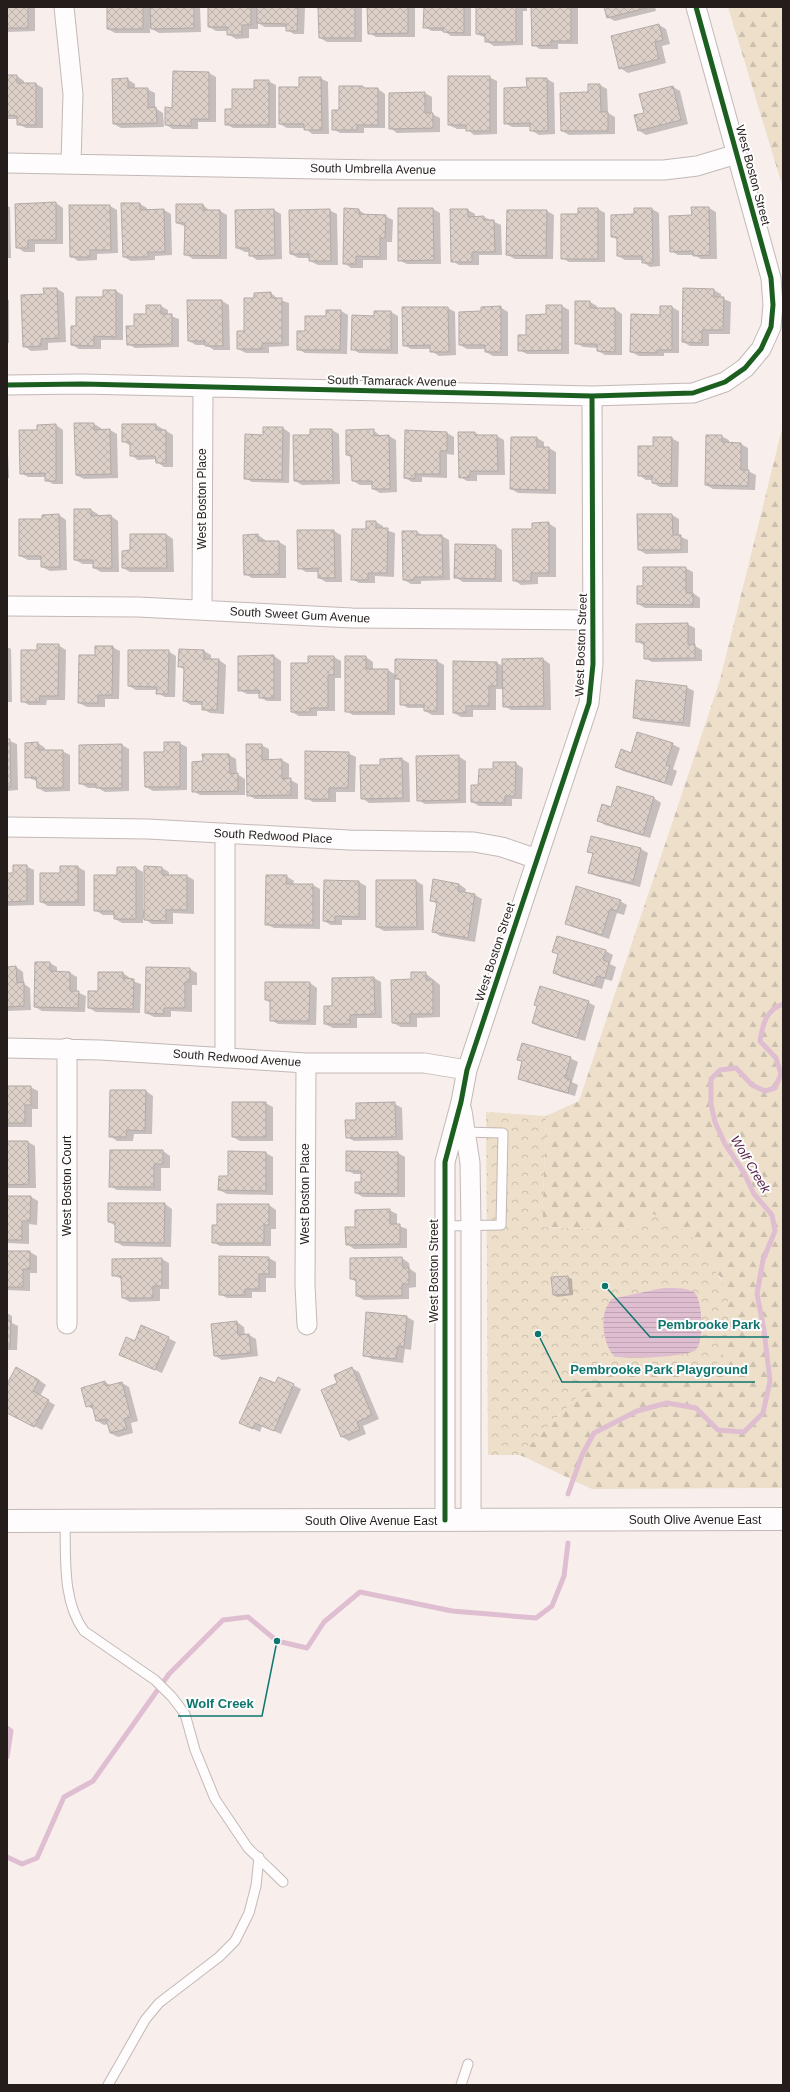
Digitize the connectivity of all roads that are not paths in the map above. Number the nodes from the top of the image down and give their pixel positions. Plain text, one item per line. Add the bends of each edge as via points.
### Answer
1 (64, 7) edge
2 (696, 7) edge
3 (737, 154) junction
4 (71, 163) junction
5 (7, 164) edge
6 (761, 349) joint
7 (7, 384) edge
8 (203, 388) junction
9 (592, 396) junction
10 (7, 606) edge
11 (202, 610) junction
12 (592, 620) junction
13 (7, 826) edge
14 (225, 833) junction
15 (537, 858) junction
16 (7, 1048) edge
17 (67, 1048) junction
18 (225, 1058) junction
19 (306, 1063) junction
20 (467, 1070) junction
21 (459, 1132) junction
22 (444, 1226) junction
23 (471, 1226) junction
24 (67, 1324) dead end
25 (307, 1325) dead end
26 (783, 1519) edge
27 (445, 1520) junction
28 (471, 1520) junction
29 (7, 1522) edge
30 (65, 1522) junction
31 (259, 1857) junction
32 (283, 1882) dead end
33 (468, 2064) dead end
34 (108, 2085) edge
35 (461, 2085) edge

1 - 4 street via 73,94
2 - 3 street, West Boston Street
3 - 4 street, South Umbrella Avenue via 697,166 664,170 382,170
3 - 6 street, West Boston Street via 771,278 774,305 772,327
4 - 5 street, South Umbrella Avenue
6 - 9 street, South Tamarack Avenue via 746,368 725,382 700,391 678,395
7 - 8 street, South Tamarack Avenue
8 - 9 street, South Tamarack Avenue
8 - 11 street, West Boston Place
9 - 12 street, West Boston Street
10 - 11 street, South Sweet Gum Avenue
11 - 12 street, South Sweet Gum Avenue via 352,618
12 - 15 street, West Boston Street via 589,703
13 - 14 street, South Redwood Place
14 - 15 street, South Redwood Place via 349,840 474,842 502,847
14 - 18 street
15 - 20 street, West Boston Street
16 - 17 street, South Redwood Avenue
17 - 18 street, South Redwood Avenue
17 - 24 street, West Boston Court
18 - 19 street, South Redwood Avenue
19 - 20 street, South Redwood Avenue via 424,1062
19 - 25 street, West Boston Place
20 - 21 street, West Boston Street
21 - 22 street, West Boston Street via 445,1162
21 - 23 street, West Boston Street via 470,1163
21 - 23 lane via 503,1133 500,1225
22 - 23 lane
22 - 27 street, West Boston Street
23 - 28 street, West Boston Street
26 - 28 street, South Olive Avenue East
27 - 28 street, South Olive Avenue East
27 - 30 street, South Olive Avenue East
29 - 30 street, South Olive Avenue East
30 - 31 lane via 70,1600 79,1624 84,1631 155,1680 172,1697 185,1714 215,1799 248,1848
31 - 32 lane
31 - 34 lane via 256,1886 249,1913 236,1941 159,2003 145,2020
33 - 35 lane

